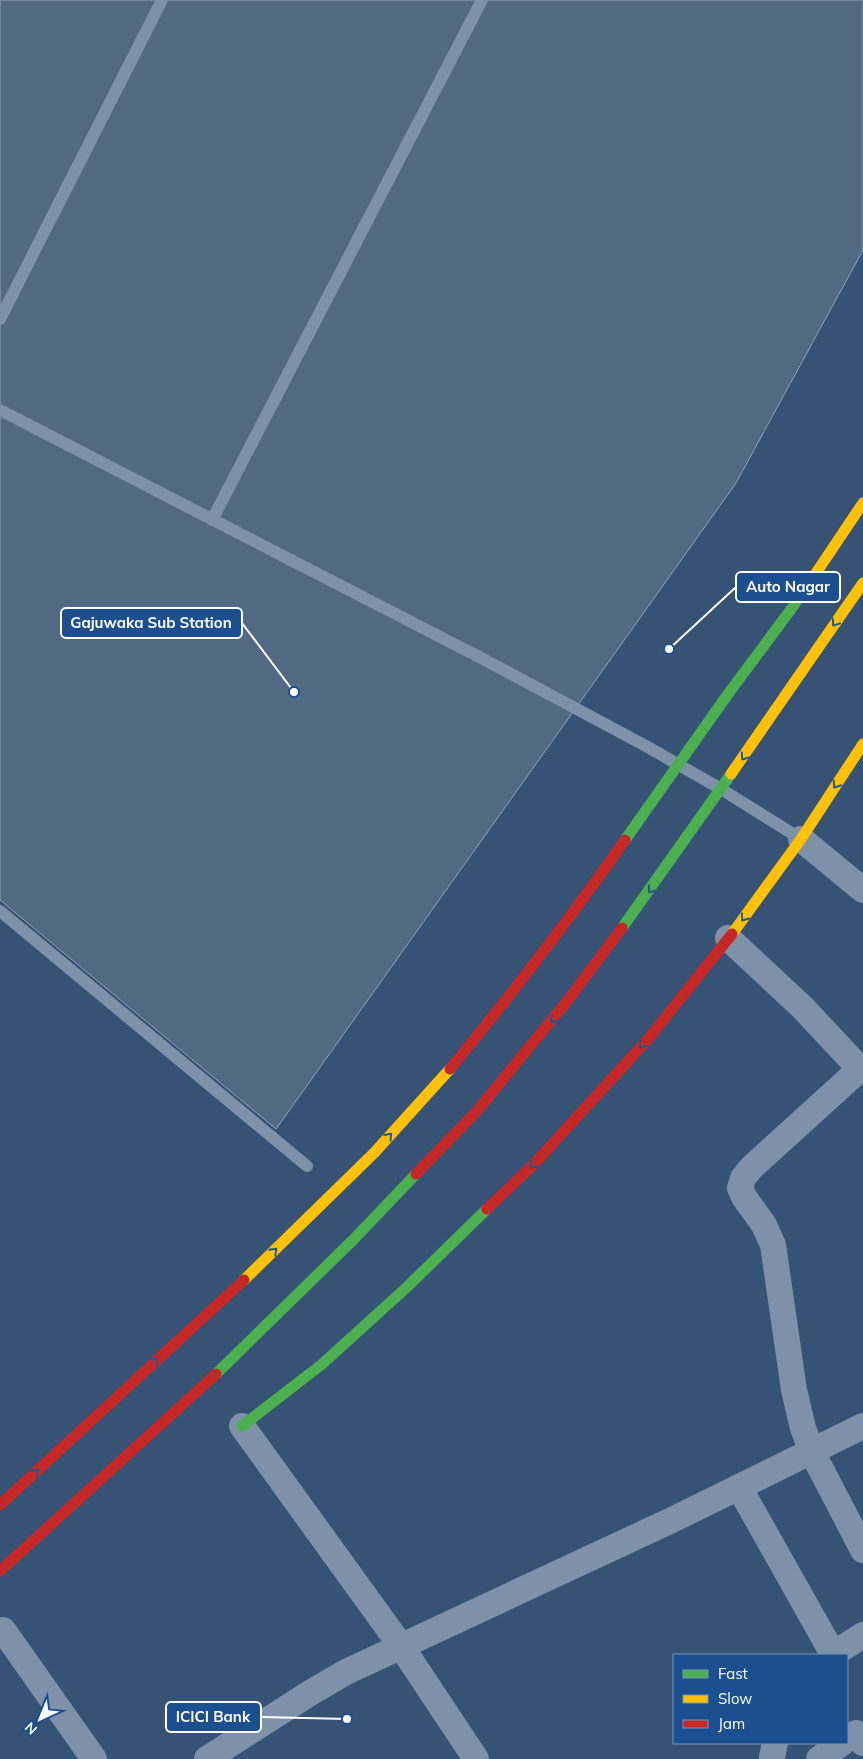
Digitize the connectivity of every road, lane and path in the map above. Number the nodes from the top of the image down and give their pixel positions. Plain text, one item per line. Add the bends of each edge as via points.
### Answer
1 (162, 0) edge
2 (482, 0) edge
3 (0, 319) edge
4 (0, 410) edge
5 (863, 503) edge
6 (212, 520) junction
7 (863, 582) edge
8 (863, 744) edge
9 (680, 765) junction
10 (721, 789) junction
11 (801, 839) junction
12 (863, 890) edge
13 (0, 911) edge
14 (728, 938) junction
15 (862, 1071) edge
16 (307, 1166) dead end
17 (242, 1426) joint
18 (863, 1426) edge
19 (812, 1452) junction
20 (739, 1488) junction
21 (0, 1505) edge
22 (863, 1550) edge
23 (0, 1571) edge
24 (2, 1630) dead end
25 (863, 1635) edge
26 (401, 1646) junction
27 (831, 1654) edge
28 (834, 1654) edge
29 (843, 1744) edge
30 (94, 1759) edge
31 (207, 1759) edge
32 (476, 1759) edge
33 (819, 1759) edge

1 - 3 lane
2 - 6 lane
4 - 6 lane
5 - 9 main road
6 - 9 lane
7 -> 10 main road
8 -> 11 main road
9 - 10 lane
21 -> 9 main road via 263,1262 380,1146 512,994
10 - 11 lane
10 -> 23 main road via 640,905 568,1000 477,1110 353,1240 208,1382
11 - 12 street
11 -> 14 main road
13 - 16 lane
14 - 15 street via 802,1007
14 -> 17 main road via 649,1038 535,1163 406,1288 328,1358
15 - 19 street via 751,1168 740,1188 773,1245 794,1390
17 - 26 street
18 - 19 street
19 - 20 street
19 - 22 street
20 - 26 street
20 - 27 street
24 - 30 street
25 - 28 street
26 - 31 street via 346,1672
26 - 32 street
29 - 33 street

